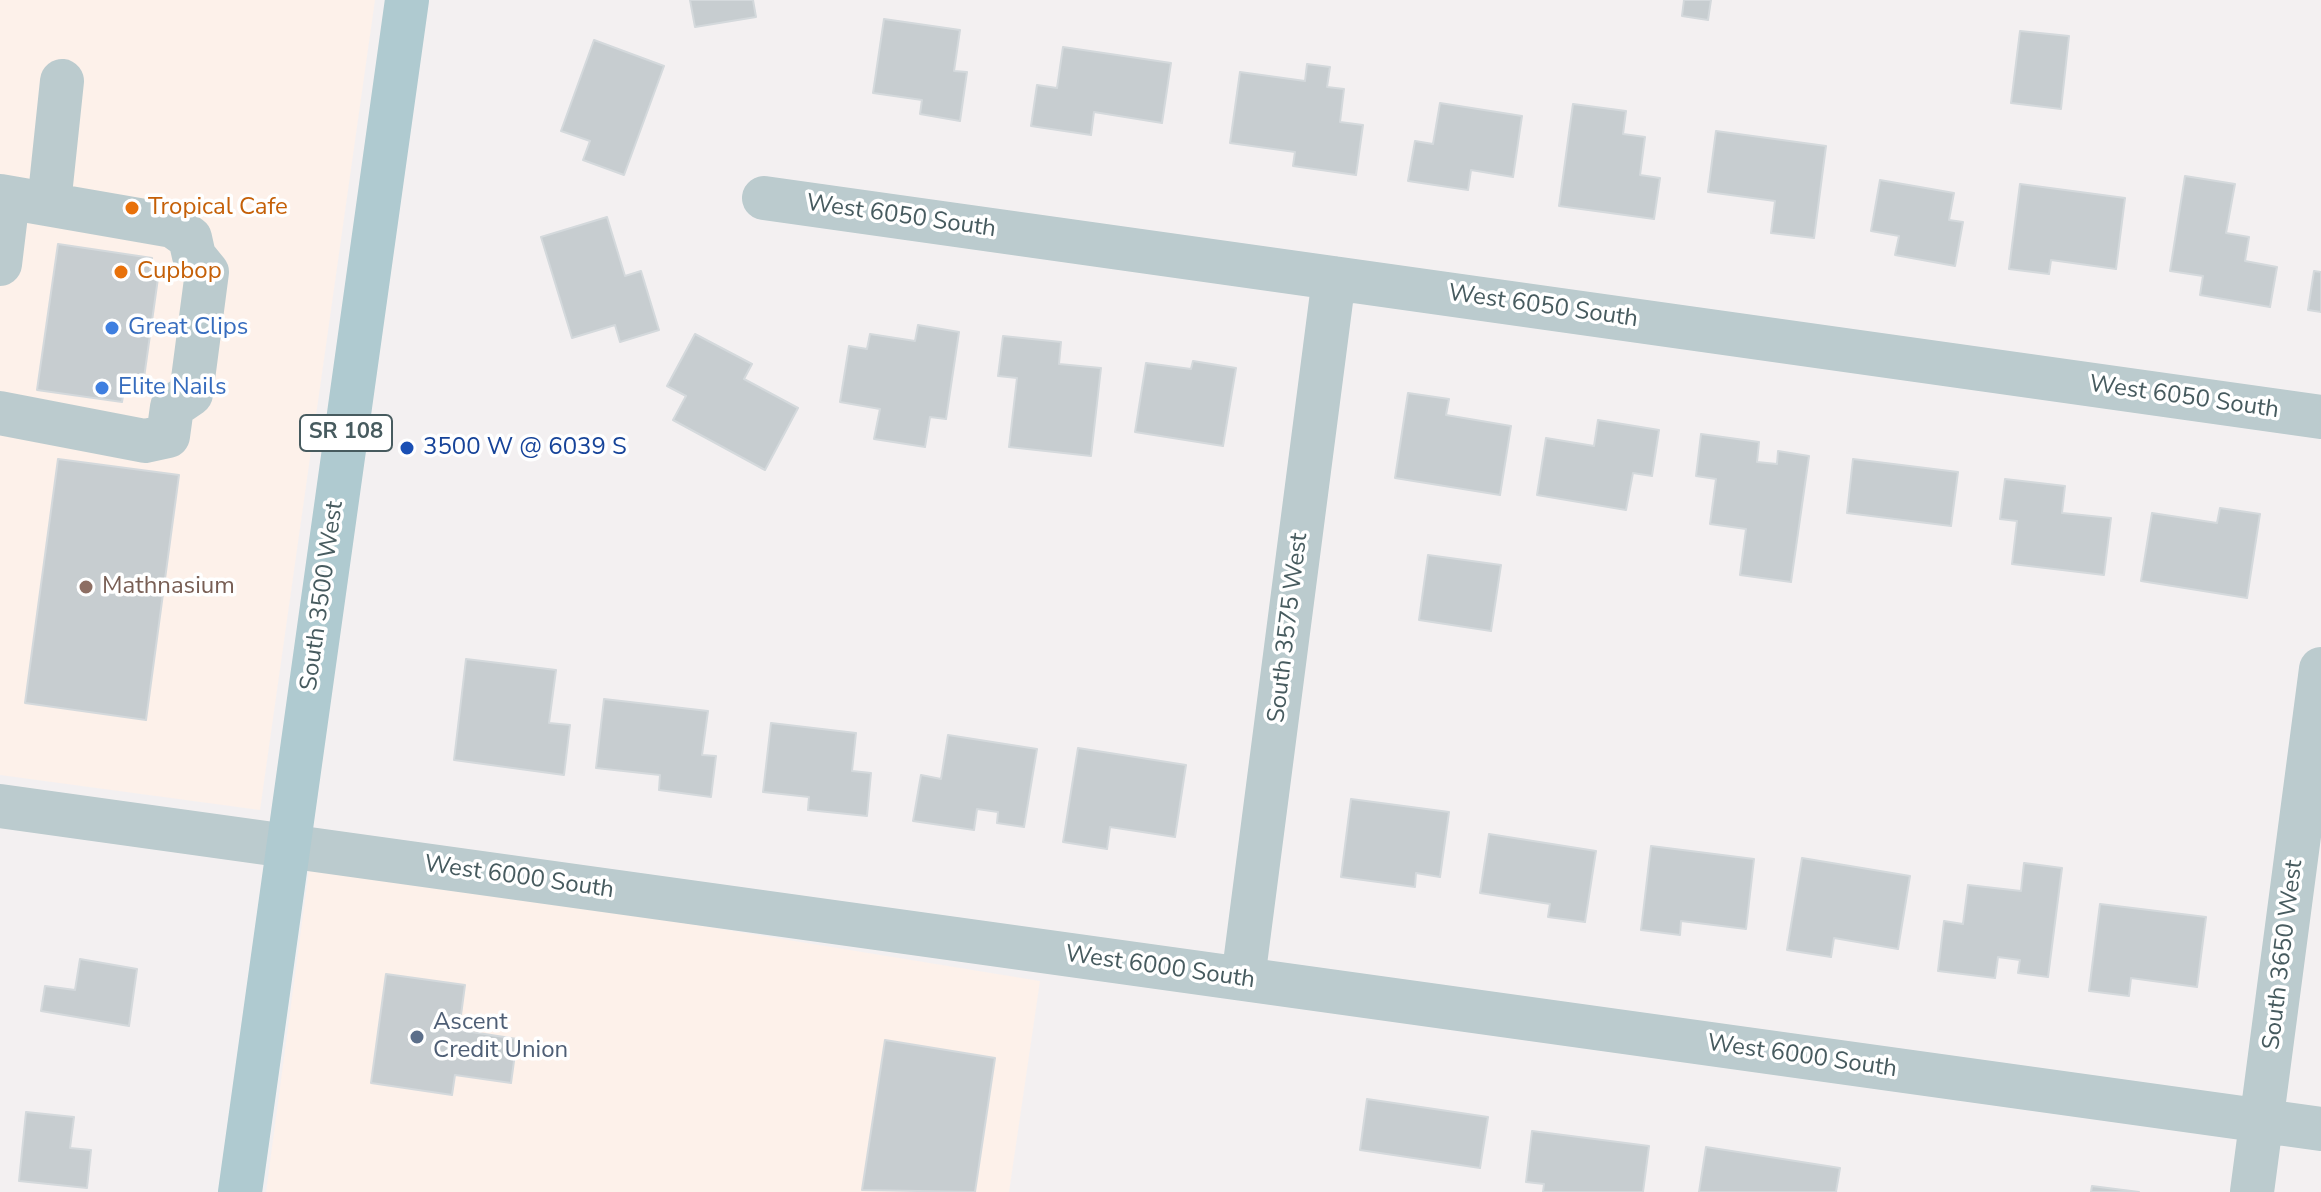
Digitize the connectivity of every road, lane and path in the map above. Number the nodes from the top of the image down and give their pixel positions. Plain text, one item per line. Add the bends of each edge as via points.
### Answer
1 (407, 0) edge
2 (62, 81) dead end
3 (764, 198) dead end
4 (19, 199) edge
5 (0, 264) edge
6 (1334, 278) junction
7 (0, 413) edge
8 (2321, 417) edge
9 (2321, 669) edge
10 (0, 806) edge
11 (288, 845) junction
12 (1243, 979) junction
13 (2263, 1121) junction
14 (2321, 1129) edge
15 (240, 1192) edge
16 (2252, 1192) edge

1 - 11 main road, South 3500 West / SR 108
2 - 4 street
3 - 6 street, West 6050 South
4 - 5 street
4 - 7 street via 173,226 190,238 194,256 180,268 159,393 172,407 168,436 145,441
6 - 8 street, West 6050 South
6 - 12 street, South 3575 West
9 - 13 street, South 3650 West
10 - 11 street, West 6000 South
11 - 12 street, West 6000 South
11 - 15 main road, South 3500 West / SR 108
12 - 13 street, West 6000 South
13 - 14 street, West 6000 South
13 - 16 street, South 3650 West

